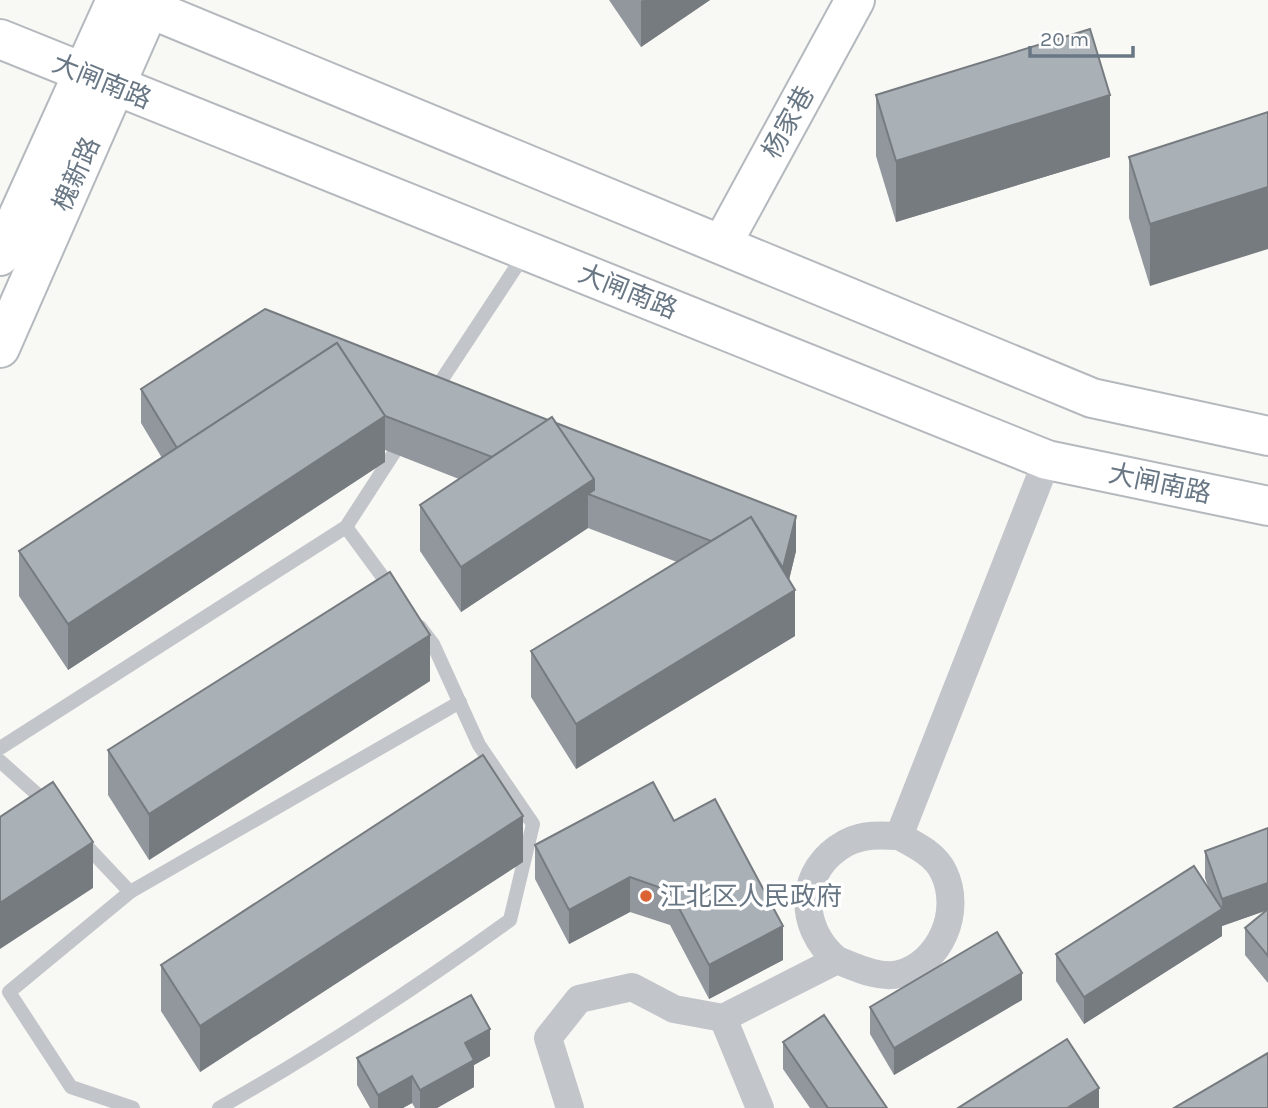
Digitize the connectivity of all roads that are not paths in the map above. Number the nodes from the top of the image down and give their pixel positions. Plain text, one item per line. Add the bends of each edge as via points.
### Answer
1 (855, 0) edge
2 (137, 2) edge
3 (0, 39) edge
4 (99, 80) junction
5 (722, 244) junction
6 (526, 251) junction
7 (0, 256) edge
8 (0, 348) edge
9 (428, 400) edge
10 (413, 424) edge
11 (1268, 436) edge
12 (1047, 460) junction
13 (1268, 506) edge
14 (345, 527) junction
15 (460, 702) junction
16 (0, 748) edge
17 (0, 761) edge
18 (899, 836) junction
19 (130, 892) junction
20 (837, 960) junction
21 (723, 1018) junction
22 (134, 1108) edge
23 (219, 1108) edge
24 (570, 1108) edge
25 (760, 1108) edge

1 - 5 main road, 杨家巷
2 - 4 main road, 槐新路
2 - 5 main road
3 - 4 main road, 大闸南路
4 - 6 main road, 大闸南路
4 - 7 main road, 槐新路
4 - 8 main road, 槐新路
5 - 11 main road via 1092,398
6 - 9 lane
6 - 12 main road, 大闸南路
10 - 14 lane
12 - 13 main road, 大闸南路
12 - 18 street
14 - 15 lane via 433,645
14 - 16 lane
15 - 19 lane
15 - 23 lane via 479,745 533,824 510,920 301,1062
17 - 19 lane
18 - 20 street via 873,834 846,843 824,861 810,882 810,925 821,947
18 - 20 street via 924,850 944,872 952,897 947,931 922,962 898,974 868,972
19 - 22 lane via 9,992 71,1087
20 - 21 street
21 - 24 street via 674,1009 632,987 579,999 548,1038
21 - 25 street

